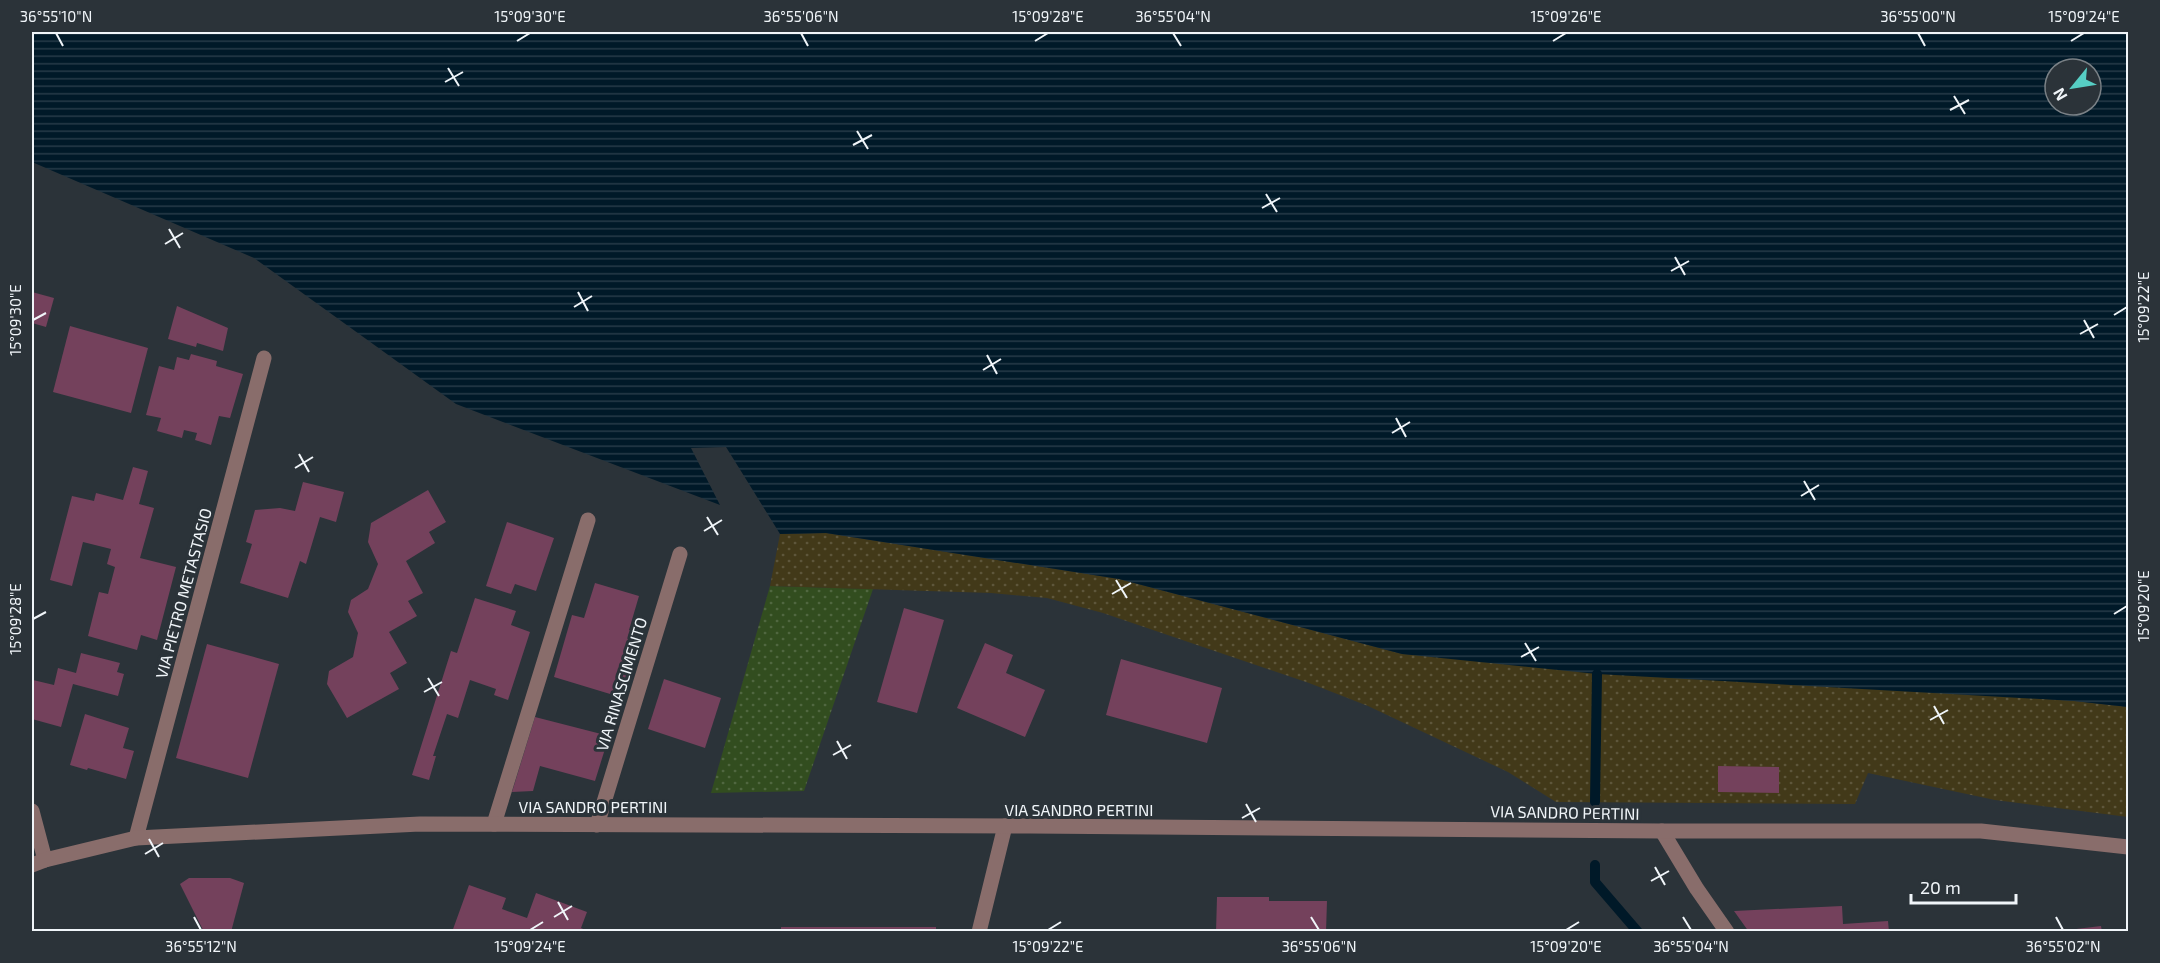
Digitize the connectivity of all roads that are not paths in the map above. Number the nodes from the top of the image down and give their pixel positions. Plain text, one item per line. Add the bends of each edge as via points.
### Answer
1 (264, 358) dead end
2 (588, 520) dead end
3 (680, 554) dead end
4 (32, 811) edge
5 (494, 824) junction
6 (597, 825) junction
7 (1005, 826) junction
8 (1662, 831) junction
9 (136, 838) junction
10 (2128, 847) edge
11 (38, 862) edge
12 (979, 932) edge
13 (1727, 932) edge

1 - 9 street, VIA PIETRO METASTASIO
2 - 5 street
3 - 6 street, VIA RINASCIMENTO
4 - 11 street
5 - 6 street, VIA SANDRO PERTINI
5 - 9 street, VIA SANDRO PERTINI
6 - 7 street, VIA SANDRO PERTINI
7 - 8 street, VIA SANDRO PERTINI
7 - 12 street
8 - 10 street, VIA SANDRO PERTINI via 1981,831
8 - 13 street
9 - 11 street, VIA SANDRO PERTINI

